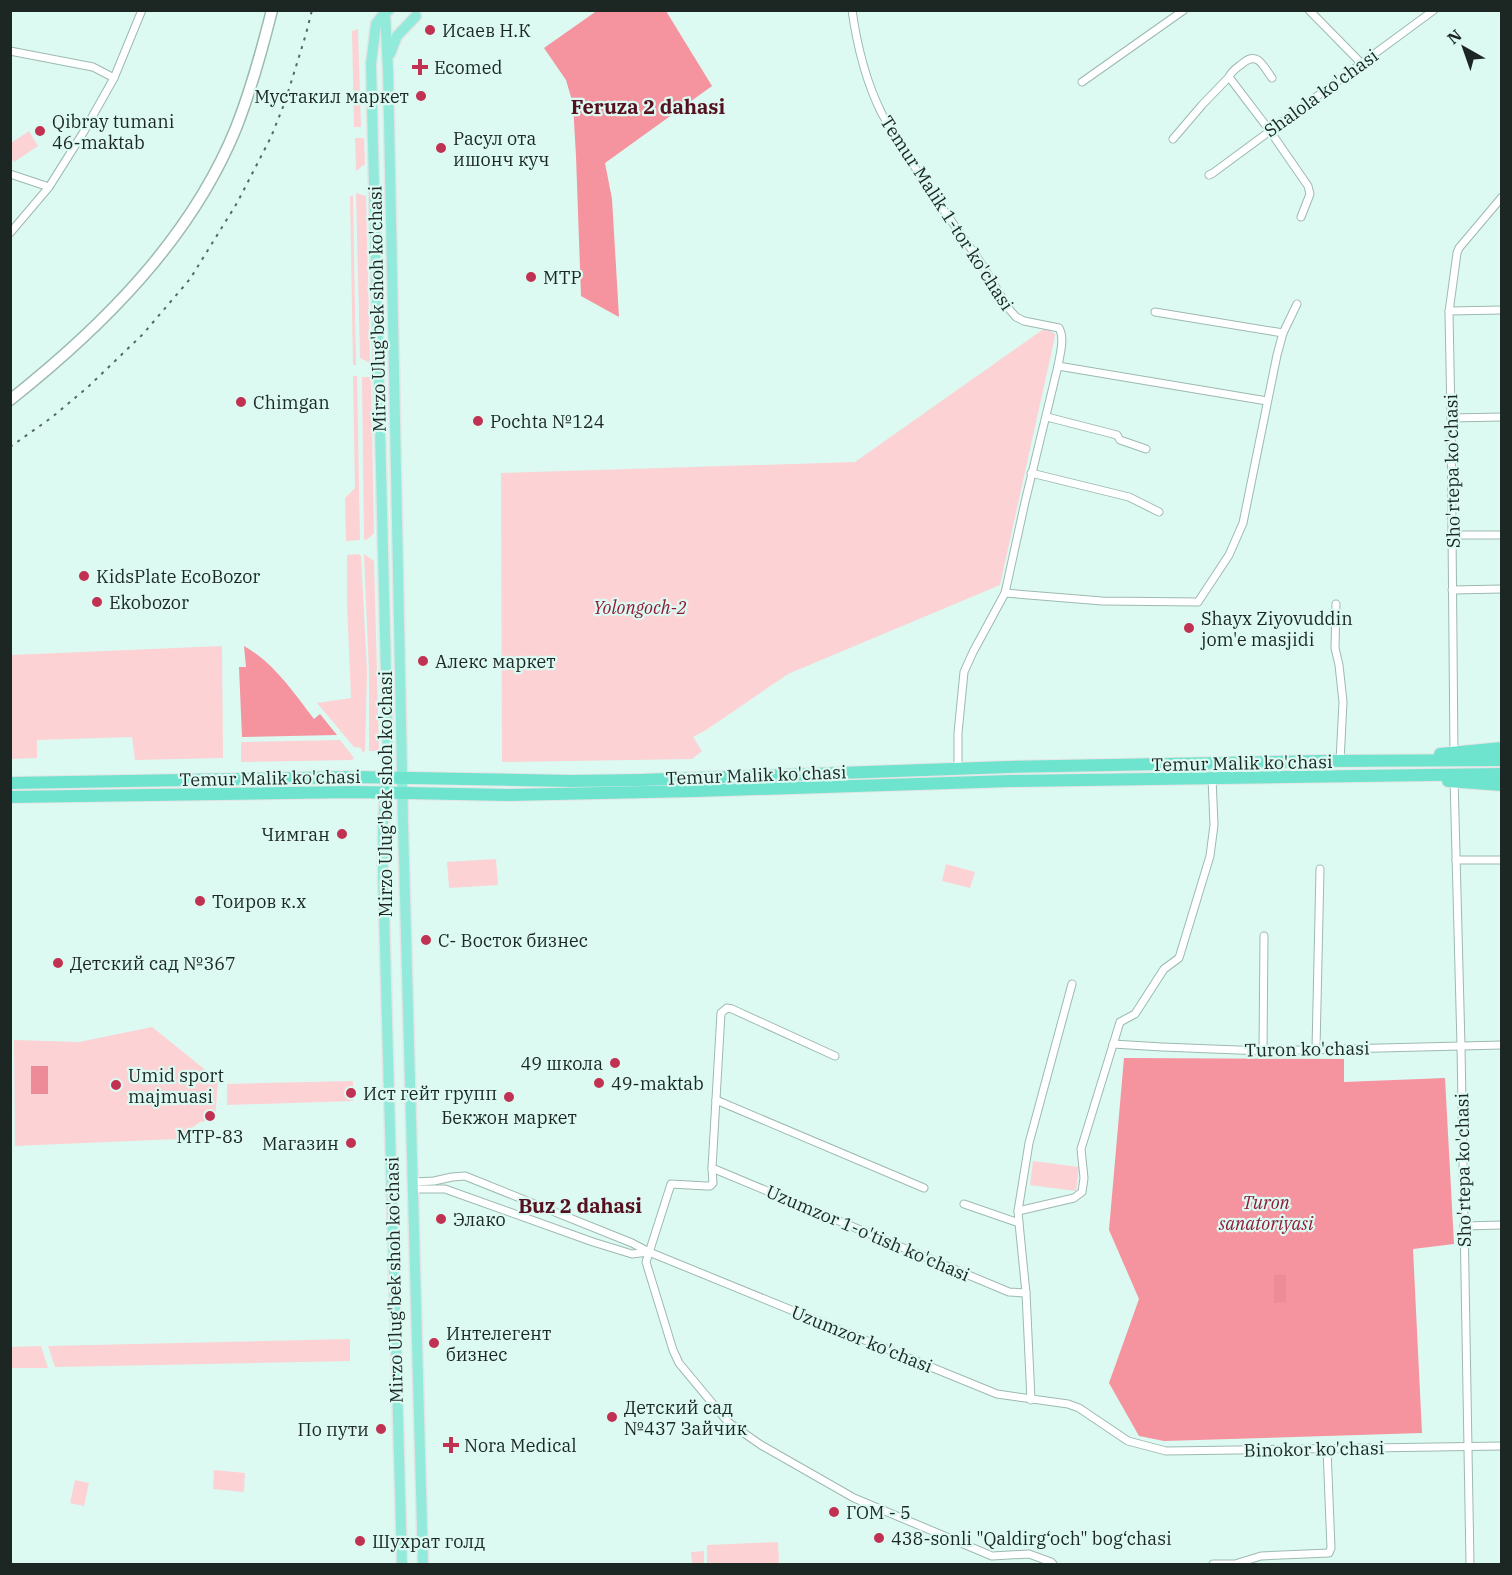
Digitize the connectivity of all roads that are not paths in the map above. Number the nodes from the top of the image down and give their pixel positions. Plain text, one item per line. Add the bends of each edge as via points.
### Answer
1 (142, 10) edge
2 (271, 10) edge
3 (852, 10) edge
4 (1184, 10) edge
5 (1434, 10) edge
6 (1311, 11) edge
7 (387, 12) edge
8 (419, 13) edge
9 (386, 32) junction
10 (374, 40) junction
11 (10, 51) edge
12 (1362, 64) junction
13 (1229, 77) junction
14 (114, 78) junction
15 (1272, 78) dead end
16 (1082, 82) dead end
17 (1270, 131) junction
18 (1173, 139) dead end
19 (10, 174) edge
20 (1209, 175) dead end
21 (49, 187) junction
22 (1502, 197) edge
23 (1301, 217) dead end
24 (10, 233) edge
25 (1297, 304) dead end
26 (1502, 310) edge
27 (1449, 311) junction
28 (1155, 312) dead end
29 (1283, 333) junction
30 (1058, 366) junction
31 (10, 398) edge
32 (1267, 401) junction
33 (1047, 417) junction
34 (1502, 417) edge
35 (1452, 418) junction
36 (1146, 449) dead end
37 (1031, 473) junction
38 (1159, 512) dead end
39 (1453, 535) junction
40 (1502, 535) edge
41 (1502, 589) edge
42 (1452, 590) junction
43 (1005, 593) junction
44 (1336, 604) dead end
45 (400, 627) junction
46 (385, 628) junction
47 (1502, 748) edge
48 (1454, 756) junction
49 (1502, 760) edge
50 (1340, 761) junction
51 (958, 768) junction
52 (1502, 774) edge
53 (386, 777) junction
54 (403, 777) junction
55 (1212, 778) junction
56 (1454, 778) junction
57 (10, 783) edge
58 (1502, 785) edge
59 (385, 793) junction
60 (403, 793) junction
61 (10, 797) edge
62 (1456, 860) junction
63 (1502, 860) edge
64 (1320, 868) dead end
65 (1264, 936) dead end
66 (1072, 984) dead end
67 (387, 999) junction
68 (408, 999) junction
69 (1113, 1044) junction
70 (1461, 1046) junction
71 (1502, 1046) edge
72 (1316, 1049) junction
73 (1263, 1052) junction
74 (835, 1056) dead end
75 (389, 1083) junction
76 (410, 1083) junction
77 (716, 1100) junction
78 (712, 1168) junction
79 (413, 1185) junction
80 (924, 1188) dead end
81 (964, 1204) dead end
82 (1018, 1210) junction
83 (1019, 1223) junction
84 (1502, 1225) edge
85 (1464, 1226) junction
86 (649, 1252) junction
87 (395, 1292) junction
88 (416, 1292) junction
89 (1026, 1293) junction
90 (1031, 1400) junction
91 (1079, 1408) joint
92 (1468, 1446) junction
93 (1502, 1446) edge
94 (1327, 1449) junction
95 (402, 1564) edge
96 (423, 1564) edge
97 (1053, 1564) edge
98 (1213, 1564) edge
99 (1470, 1564) edge

1 - 14 street
2 - 31 main road via 236,129 189,215 148,270 101,321
3 - 30 street, Temur Malik 1-tor ko'chasi via 865,69 882,114 1016,318 1060,330
4 - 16 street
5 - 12 street, Shalola ko'chasi
6 - 12 street
7 - 9 main road
8 - 9 main road
9 - 10 main road, Mirzo Ulug'bek shoh ko'chasi
9 - 10 main road
9 - 45 main road, Mirzo Ulug'bek shoh ko'chasi
10 - 46 main road, Mirzo Ulug'bek shoh ko'chasi via 371,75
11 - 14 street via 93,67
12 - 17 street, Shalola ko'chasi
13 - 15 street via 1249,58 1254,58
13 - 17 street
13 - 18 street
14 - 21 street
17 - 20 street, Shalola ko'chasi
17 - 23 street via 1308,186 1310,194
19 - 21 street
21 - 24 street
22 - 27 street, Sho'rtepa ko'chasi via 1459,248
25 - 29 street
26 - 27 street
27 - 35 street, Sho'rtepa ko'chasi
28 - 29 street
29 - 32 street
30 - 32 street
30 - 33 street, Temur Malik 1-tor ko'chasi
32 - 43 street via 1244,523 1229,555 1198,602 1102,601
33 - 36 street via 1117,435 1120,440
33 - 37 street, Temur Malik 1-tor ko'chasi
34 - 35 street
35 - 39 street, Sho'rtepa ko'chasi
37 - 38 street via 1129,497
37 - 43 street, Temur Malik 1-tor ko'chasi
39 - 40 street
39 - 42 street, Sho'rtepa ko'chasi
41 - 42 street
42 - 48 street, Sho'rtepa ko'chasi
43 - 51 street, Temur Malik 1-tor ko'chasi via 964,672
44 - 50 street via 1335,648 1343,702
45 - 46 main road
45 - 54 main road, Mirzo Ulug'bek shoh ko'chasi
46 - 53 main road, Mirzo Ulug'bek shoh ko'chasi
47 - 48 highway
48 - 49 highway, Temur Malik ko'chasi
48 - 50 highway, Temur Malik ko'chasi
50 - 51 highway, Temur Malik ko'chasi
51 - 54 highway, Temur Malik ko'chasi via 640,780
52 - 56 highway, Temur Malik ko'chasi
53 - 54 highway, Temur Malik ko'chasi
53 - 57 highway, Temur Malik ko'chasi
53 - 59 main road, Mirzo Ulug'bek shoh ko'chasi
54 - 60 main road, Mirzo Ulug'bek shoh ko'chasi
55 - 56 highway, Temur Malik ko'chasi
55 - 60 highway, Temur Malik ko'chasi via 671,792
55 - 69 street via 1214,825 1210,856 1179,958 1164,969 1135,1014 1120,1022
56 - 58 highway
56 - 62 street, Sho'rtepa ko'chasi
59 - 60 highway, Temur Malik ko'chasi
59 - 61 highway, Temur Malik ko'chasi
59 - 67 main road, Mirzo Ulug'bek shoh ko'chasi
60 - 68 main road, Mirzo Ulug'bek shoh ko'chasi
62 - 63 street
62 - 70 street, Sho'rtepa ko'chasi
64 - 72 street
65 - 73 street
66 - 82 street via 1029,1143
67 - 68 main road
67 - 75 main road, Mirzo Ulug'bek shoh ko'chasi
68 - 76 main road, Mirzo Ulug'bek shoh ko'chasi
69 - 73 street, Turon ko'chasi
69 - 82 street via 1081,1149 1082,1192 1074,1198
70 - 71 street, Turon ko'chasi
70 - 72 street, Turon ko'chasi
70 - 85 street, Sho'rtepa ko'chasi
72 - 73 street, Turon ko'chasi
74 - 77 street via 727,1008 720,1017
75 - 76 main road
75 - 87 main road, Mirzo Ulug'bek shoh ko'chasi
76 - 79 main road, Mirzo Ulug'bek shoh ko'chasi
77 - 78 street
77 - 80 street
78 - 86 street via 710,1186 671,1184
78 - 89 street, Uzumzor 1-o'tish ko'chasi via 1009,1292
79 - 86 street, Uzumzor ko'chasi via 445,1189 632,1254
79 - 86 street, Uzumzor ko'chasi via 465,1176
79 - 88 main road, Mirzo Ulug'bek shoh ko'chasi
81 - 83 street
82 - 83 street
83 - 89 street
84 - 85 street
85 - 92 street, Sho'rtepa ko'chasi
86 - 90 street, Uzumzor ko'chasi via 997,1394
86 - 97 street via 646,1262 679,1363 728,1422 760,1445 854,1498 992,1556 1029,1554
87 - 88 main road
87 - 95 main road, Mirzo Ulug'bek shoh ko'chasi
88 - 96 main road, Mirzo Ulug'bek shoh ko'chasi
89 - 90 street
90 - 91 street, Uzumzor ko'chasi via 1056,1401
91 - 94 street, Binokor ko'chasi via 1128,1441 1166,1451
92 - 93 street, Binokor ko'chasi
92 - 94 street, Binokor ko'chasi
92 - 99 street, Sho'rtepa ko'chasi
94 - 98 street via 1329,1553 1261,1556 1235,1564

